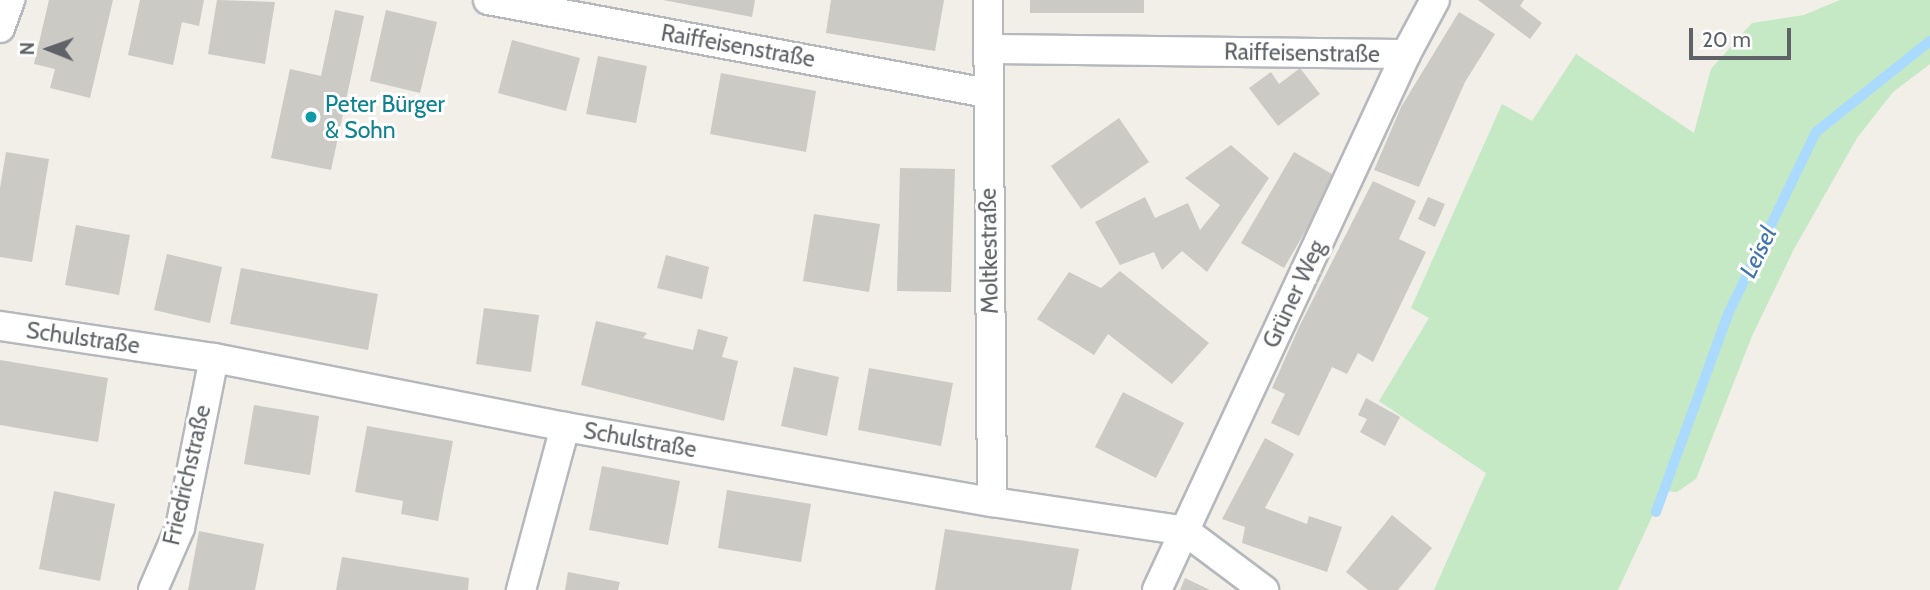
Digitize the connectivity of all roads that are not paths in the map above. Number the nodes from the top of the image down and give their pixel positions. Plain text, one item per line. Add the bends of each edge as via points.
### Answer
1 (9, 0) edge
2 (488, 0) edge
3 (988, 0) edge
4 (1435, 0) edge
5 (0, 28) edge
6 (988, 48) junction
7 (1406, 54) junction
8 (988, 93) junction
9 (0, 326) edge
10 (214, 358) junction
11 (565, 427) junction
12 (992, 502) junction
13 (1185, 531) junction
14 (153, 590) edge
15 (521, 590) edge
16 (1157, 590) edge
17 (1264, 590) edge

1 - 5 street
2 - 8 street, Raiffeisenstraße
3 - 6 street, Moltkestraße
4 - 7 street, Grüner Weg
6 - 7 street, Raiffeisenstraße
6 - 8 street, Moltkestraße
7 - 13 street, Grüner Weg
8 - 12 street, Moltkestraße
9 - 10 street, Schulstraße
10 - 11 street, Schulstraße
10 - 14 street, Friedrichstraße via 180,528
11 - 12 street, Schulstraße
11 - 15 street
12 - 13 street, Schulstraße
13 - 16 street, Grüner Weg
13 - 17 street, Schulstraße

